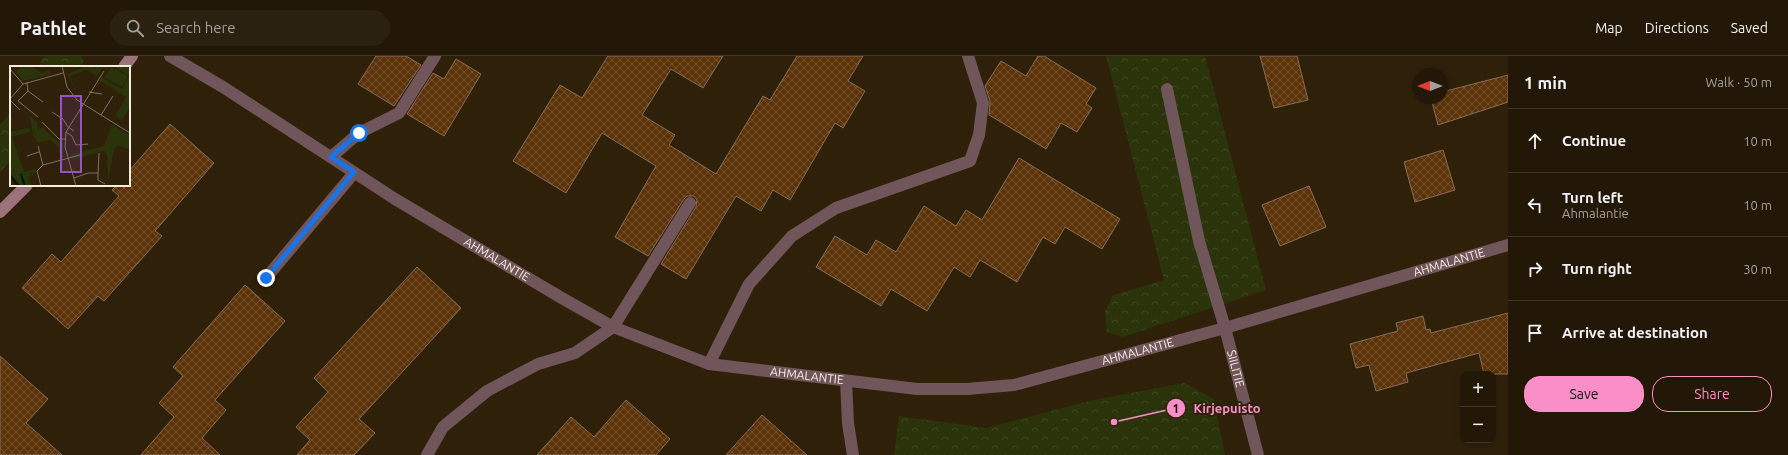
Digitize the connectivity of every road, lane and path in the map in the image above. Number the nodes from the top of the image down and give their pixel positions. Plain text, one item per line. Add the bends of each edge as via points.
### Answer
1 (132, 56) edge
2 (170, 56) edge
3 (435, 56) edge
4 (968, 56) edge
5 (125, 66) edge
6 (1167, 89) dead end
7 (331, 157) junction
8 (354, 172) junction
9 (26, 186) edge
10 (690, 203) dead end
11 (0, 212) edge
12 (1508, 245) edge
13 (266, 278) dead end
14 (612, 327) junction
15 (1225, 328) junction
16 (709, 364) junction
17 (846, 381) junction
18 (427, 455) edge
19 (853, 455) edge
20 (1258, 455) edge

1 - 5 street
2 - 7 street, AHMALANTIE
3 - 7 street via 399,113 359,133
4 - 16 street via 983,103 979,135 970,162 836,208 792,236 749,284
6 - 15 street, SIILITIE via 1199,241
7 - 8 street, AHMALANTIE
8 - 13 street
8 - 14 street, AHMALANTIE via 395,199
9 - 11 street
10 - 14 street
12 - 15 street, AHMALANTIE
14 - 16 street, AHMALANTIE
14 - 18 street via 575,353 538,364 487,391 443,427
15 - 17 street, AHMALANTIE via 1014,384 967,389 917,389
15 - 20 street, SIILITIE
16 - 17 street, AHMALANTIE
17 - 19 street

